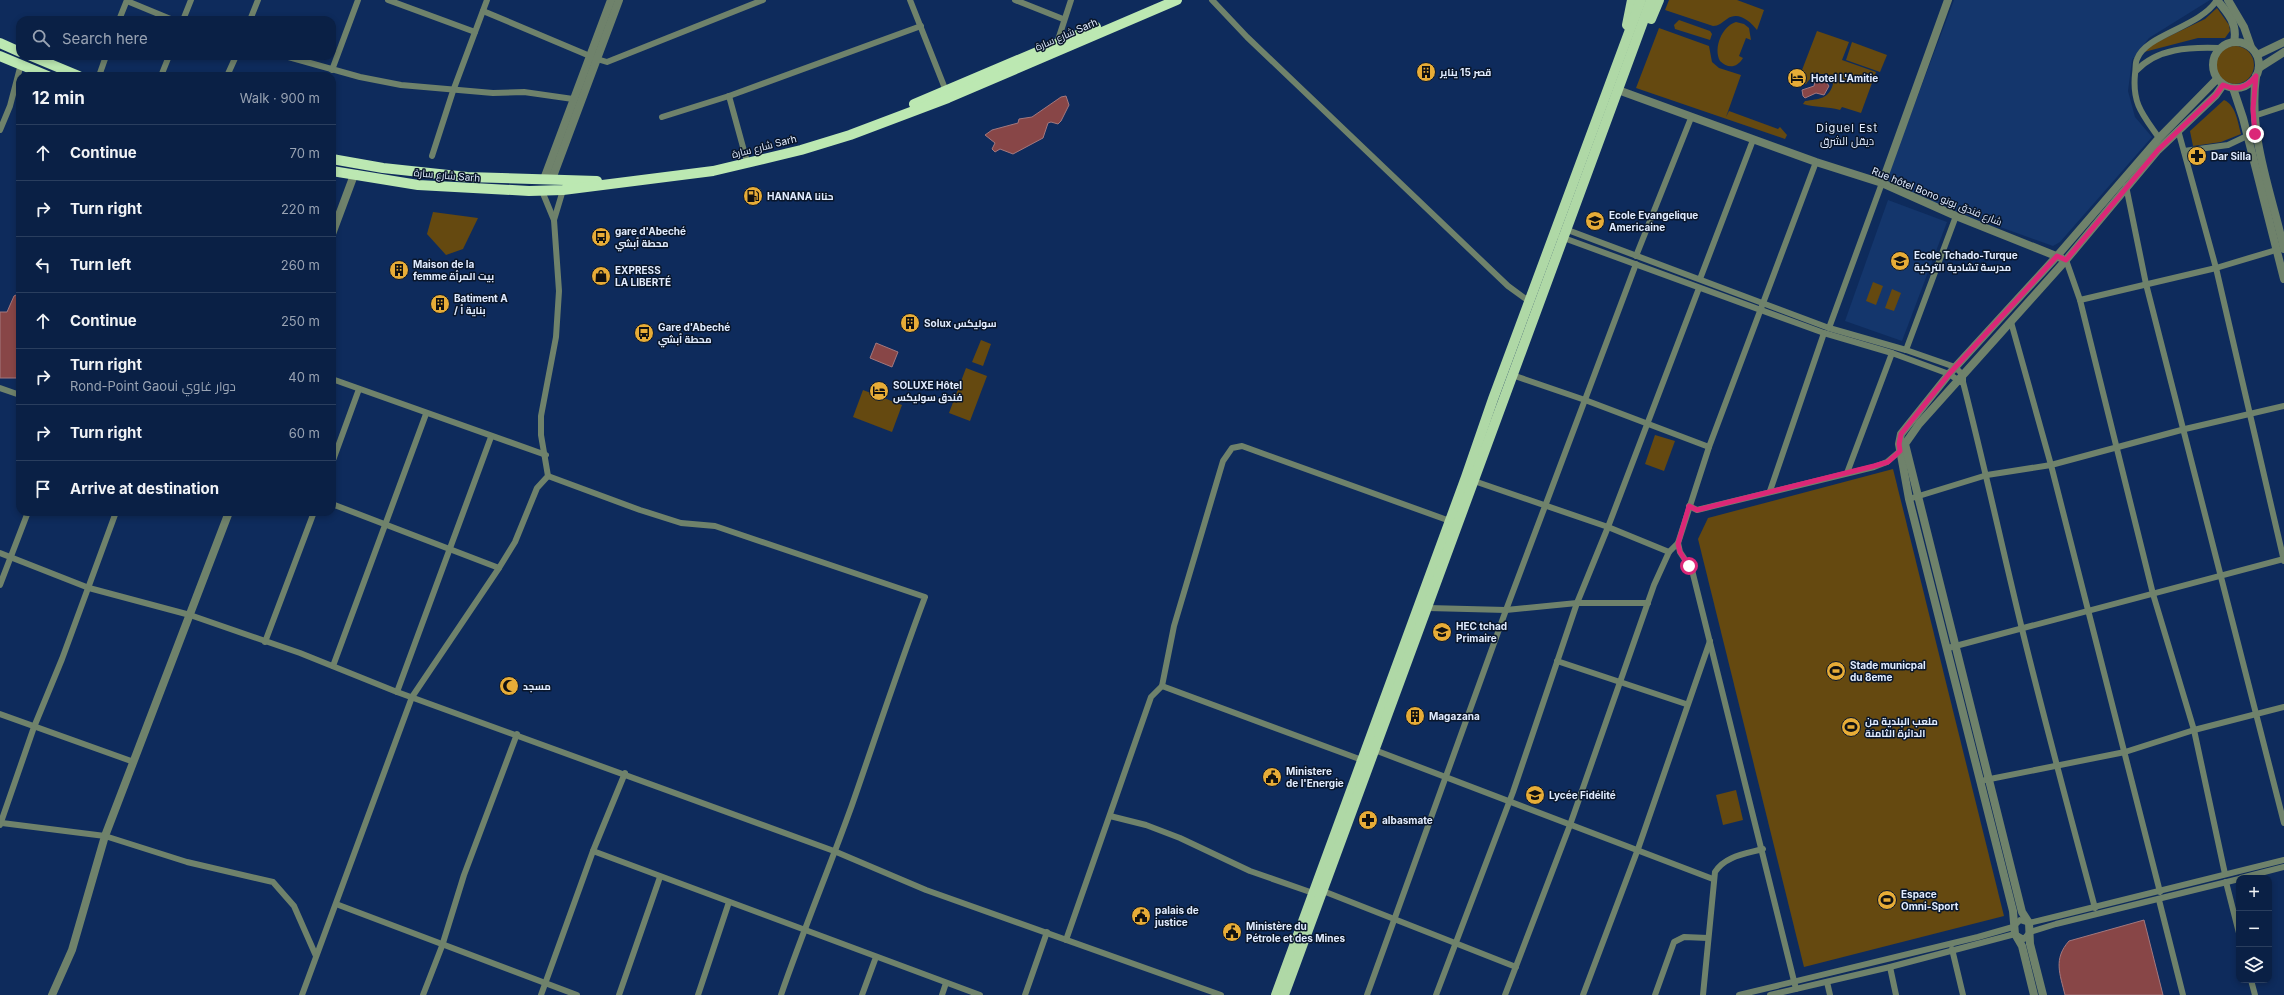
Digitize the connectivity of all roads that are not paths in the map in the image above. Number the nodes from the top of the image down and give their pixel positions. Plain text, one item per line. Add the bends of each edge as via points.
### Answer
1 (127, 0) edge
2 (191, 0) edge
3 (258, 0) edge
4 (358, 0) edge
5 (388, 0) edge
6 (487, 0) edge
7 (611, 0) edge
8 (619, 0) edge
9 (763, 0) edge
10 (910, 0) edge
11 (1015, 0) edge
12 (1071, 0) edge
13 (1161, 0) edge
14 (1177, 0) edge
15 (1212, 0) edge
16 (1632, 0) edge
17 (1641, 0) edge
18 (1651, 0) edge
19 (1659, 0) edge
20 (1948, 0) edge
21 (2217, 0) edge
22 (2228, 0) edge
23 (483, 11) junction
24 (121, 16) edge
25 (164, 16) edge
26 (185, 16) edge
27 (252, 16) edge
28 (1063, 19) junction
29 (921, 26) junction
30 (475, 32) junction
31 (1632, 38) junction
32 (2234, 42) junction
33 (2284, 42) edge
34 (0, 43) edge
35 (1057, 43) junction
36 (2251, 47) junction
37 (2219, 48) junction
38 (16, 50) edge
39 (2284, 52) edge
40 (2257, 55) junction
41 (0, 56) edge
42 (593, 58) junction
43 (336, 59) edge
44 (41, 60) edge
45 (105, 60) edge
46 (167, 60) edge
47 (234, 60) edge
48 (298, 60) edge
49 (336, 60) edge
50 (21, 64) junction
51 (2259, 68) junction
52 (332, 70) junction
53 (2136, 71) junction
54 (19, 72) edge
55 (39, 72) edge
56 (69, 72) edge
57 (100, 72) edge
58 (163, 72) edge
59 (229, 72) edge
60 (2256, 76) junction
61 (2220, 82) junction
62 (16, 83) edge
63 (2233, 88) junction
64 (453, 90) junction
65 (1618, 90) junction
66 (946, 91) junction
67 (729, 96) junction
68 (573, 99) junction
69 (2284, 106) edge
70 (2254, 116) junction
71 (662, 117) dead end
72 (1691, 118) junction
73 (0, 130) edge
74 (2178, 130) junction
75 (2247, 136) junction
76 (2159, 138) junction
77 (1753, 140) junction
78 (1594, 142) junction
79 (2184, 152) junction
80 (432, 156) dead end
81 (746, 158) junction
82 (336, 160) edge
83 (1816, 162) junction
84 (336, 172) edge
85 (354, 175) junction
86 (548, 179) junction
87 (1882, 183) junction
88 (2126, 186) junction
89 (563, 190) junction
90 (542, 191) junction
91 (1956, 216) junction
92 (554, 220) junction
93 (336, 223) edge
94 (1561, 232) junction
95 (2282, 249) edge
96 (1636, 256) junction
97 (2057, 256) junction
98 (2066, 260) junction
99 (1636, 264) junction
100 (2216, 268) junction
101 (1700, 279) junction
102 (2284, 279) edge
103 (2146, 284) junction
104 (1699, 288) junction
105 (2080, 300) junction
106 (1530, 302) junction
107 (1764, 302) junction
108 (1761, 310) junction
109 (2012, 322) junction
110 (1828, 328) junction
111 (1824, 333) junction
112 (1906, 350) junction
113 (1892, 353) junction
114 (1955, 367) junction
115 (1949, 374) junction
116 (1512, 376) junction
117 (1961, 379) junction
118 (336, 380) edge
119 (0, 388) edge
120 (359, 389) junction
121 (16, 394) edge
122 (1585, 400) junction
123 (2284, 406) edge
124 (426, 414) junction
125 (2249, 414) junction
126 (1648, 424) junction
127 (2184, 429) junction
128 (491, 437) junction
129 (1709, 447) junction
130 (2118, 448) junction
131 (1900, 451) junction
132 (336, 452) edge
133 (546, 455) junction
134 (2051, 465) junction
135 (1847, 473) junction
136 (1987, 475) junction
137 (548, 476) junction
138 (1474, 481) junction
139 (1770, 491) junction
140 (1913, 498) junction
141 (1547, 505) junction
142 (336, 506) edge
143 (1689, 506) junction
144 (26, 516) edge
145 (115, 516) edge
146 (227, 516) edge
147 (312, 516) edge
148 (1450, 521) junction
149 (385, 525) junction
150 (1608, 526) junction
151 (1678, 544) junction
152 (449, 549) junction
153 (1669, 552) junction
154 (0, 553) edge
155 (11, 557) junction
156 (2284, 560) edge
157 (499, 568) junction
158 (2222, 575) junction
159 (0, 585) edge
160 (89, 588) junction
161 (2154, 594) junction
162 (1577, 603) junction
163 (1648, 603) junction
164 (1428, 608) junction
165 (1506, 610) junction
166 (2089, 612) junction
167 (190, 615) junction
168 (2022, 627) junction
169 (1710, 641) junction
170 (265, 642) junction
171 (1951, 647) junction
172 (1557, 661) junction
173 (333, 666) junction
174 (1621, 682) junction
175 (1162, 686) junction
176 (397, 692) junction
177 (412, 697) junction
178 (1686, 704) junction
179 (2284, 707) edge
180 (0, 714) edge
181 (2257, 714) junction
182 (34, 727) junction
183 (2194, 730) junction
184 (517, 734) junction
185 (1371, 749) junction
186 (2125, 752) junction
187 (1362, 760) junction
188 (134, 762) junction
189 (2056, 766) junction
190 (625, 773) junction
191 (1446, 777) junction
192 (1984, 780) junction
193 (1510, 801) junction
194 (1110, 816) junction
195 (2284, 823) edge
196 (1, 824) edge
197 (1570, 825) junction
198 (105, 836) junction
199 (1638, 849) junction
200 (1763, 849) junction
201 (834, 851) junction
202 (593, 852) junction
203 (2284, 860) edge
204 (2284, 867) edge
205 (2225, 874) junction
206 (2252, 875) edge
207 (660, 877) junction
208 (1713, 879) junction
209 (2236, 879) edge
210 (2226, 882) junction
211 (1318, 892) junction
212 (2160, 892) junction
213 (2159, 900) junction
214 (729, 902) junction
215 (336, 904) junction
216 (2095, 908) junction
217 (1394, 919) junction
218 (2236, 921) edge
219 (2029, 923) junction
220 (803, 930) junction
221 (2014, 930) junction
222 (1047, 932) junction
223 (2030, 932) junction
224 (1708, 938) junction
225 (1066, 940) junction
226 (1456, 944) junction
227 (442, 946) junction
228 (1952, 949) junction
229 (316, 956) junction
230 (876, 957) junction
231 (1516, 967) junction
232 (1890, 967) junction
233 (1794, 981) junction
234 (1827, 982) junction
235 (545, 983) junction
236 (946, 983) junction
237 (2252, 983) edge
238 (1796, 989) junction
239 (1757, 993) edge
240 (52, 995) edge
241 (302, 995) edge
242 (423, 995) edge
243 (541, 995) edge
244 (577, 995) edge
245 (619, 995) edge
246 (698, 995) edge
247 (780, 995) edge
248 (862, 995) edge
249 (942, 995) edge
250 (980, 995) edge
251 (1025, 995) edge
252 (1221, 995) edge
253 (1276, 995) edge
254 (1284, 995) edge
255 (1367, 995) edge
256 (1436, 995) edge
257 (1505, 995) edge
258 (1583, 995) edge
259 (1655, 995) edge
260 (1703, 995) edge
261 (1739, 995) edge
262 (1770, 995) edge
263 (1830, 995) edge
264 (1896, 995) edge
265 (1963, 995) edge
266 (2034, 995) edge
267 (2043, 995) edge
268 (2183, 995) edge
269 (2255, 995) edge

1 - 24 street
1 - 25 street
2 - 26 street
3 - 27 street
4 - 43 street
5 - 30 street
6 - 23 street
7 - 42 street
8 - 42 street
9 - 42 street via 612,61
10 - 29 street
11 - 28 street
12 - 28 street
13 - 35 highway, شارع سارة Sarh
14 - 89 highway, شارع سارة Sarh via 948,98 850,135 801,150 713,171
15 - 106 street via 1247,37 1508,286
16 - 31 main road via 1628,19
17 - 31 main road
18 - 31 main road
19 - 31 main road via 1649,23
20 - 87 street
21 - 32 street via 2236,27
21 - 53 street via 2208,13 2146,46 2137,59
22 - 36 street via 2244,26
23 - 30 street
23 - 42 street
28 - 35 street
29 - 66 street
29 - 67 street
30 - 64 street
31 - 65 main road
31 - 78 main road
32 - 36 street
32 - 37 street
33 - 40 street
34 - 38 highway
35 - 66 highway, شارع سارة Sarh
36 - 40 street
37 - 53 street via 2195,47 2160,54 2144,62
37 - 61 street via 2212,67
39 - 51 street
40 - 51 street
41 - 50 highway
42 - 68 street
42 - 86 street
44 - 56 highway
45 - 57 street
46 - 58 street
47 - 59 street
48 - 52 street
49 - 52 street
50 - 54 street
50 - 55 highway
51 - 60 street
52 - 64 street via 401,85
53 - 76 street via 2134,90 2138,107
60 - 63 street via 2246,86
60 - 70 street
61 - 63 street
61 - 74 street via 2216,95
61 - 76 street
62 - 73 street
63 - 75 street
64 - 68 street via 524,92
64 - 80 street
65 - 72 street, Rue hôtel Bono شارع فندق بونو
65 - 78 main road
66 - 81 highway, شارع سارة Sarh via 850,129
67 - 71 street
67 - 81 street
68 - 86 street
69 - 70 street
70 - 95 street via 2255,134
72 - 77 street, Rue hôtel Bono شارع فندق بونو
72 - 96 street
74 - 79 street
74 - 88 street
75 - 79 street via 2228,145
75 - 95 street
76 - 97 street
77 - 83 street, Rue hôtel Bono شارع فندق بونو
77 - 101 street
78 - 94 main road
79 - 100 street
81 - 86 highway, شارع سارة Sarh via 672,174 611,180
82 - 86 highway, شارع سارة Sarh via 428,174
83 - 87 street, Rue hôtel Bono شارع فندق بونو
83 - 107 street
84 - 85 highway, شارع سارة Sarh
85 - 90 highway, شارع سارة Sarh via 430,186 489,191
85 - 93 street
87 - 91 street, Rue hôtel Bono شارع فندق بونو
87 - 110 street
88 - 98 street
88 - 103 street
89 - 90 highway, شارع سارة Sarh
89 - 92 street
90 - 92 street
91 - 97 street, Rue hôtel Bono شارع فندق بونو
91 - 112 street
92 - 133 street via 559,291 556,337 542,416 541,434
94 - 96 street
94 - 99 street
94 - 106 main road
94 - 116 main road
95 - 100 street
95 - 102 street
96 - 101 street
97 - 98 street, Rue hôtel Bono شارع فندق بونو
97 - 114 street
98 - 105 street
98 - 109 street
99 - 104 street
99 - 122 street
100 - 103 street
100 - 125 street
101 - 107 street
103 - 105 street
103 - 127 street
104 - 108 street
104 - 126 street
105 - 130 street
106 - 148 main road
107 - 108 street
107 - 110 street
108 - 111 street
108 - 129 street
109 - 117 street
109 - 134 street
110 - 112 street
111 - 113 street
111 - 139 street
112 - 114 street
113 - 115 street
113 - 135 street
114 - 115 street
114 - 117 street
115 - 117 street
115 - 131 street via 1901,434
116 - 122 street
116 - 138 main road
117 - 136 street
117 - 140 street via 1919,424 1906,444
118 - 120 street
119 - 121 street
120 - 124 street
120 - 132 street
122 - 126 street
122 - 141 street
123 - 125 street
124 - 128 street
124 - 149 street
125 - 127 street
125 - 156 street
126 - 129 street
126 - 150 street
127 - 130 street
127 - 158 street
128 - 133 street
128 - 152 street
129 - 143 street
130 - 134 street
130 - 161 street
131 - 135 street via 1888,462
131 - 140 street
133 - 137 street
134 - 136 street
134 - 166 street
135 - 139 street
136 - 140 street
136 - 168 street
137 - 157 street via 537,488 515,542
137 - 201 street via 640,510 681,523 715,526 925,597
138 - 141 street
138 - 164 main road
139 - 143 street via 1697,510
140 - 171 street
141 - 150 street
141 - 165 street
142 - 149 street
143 - 151 street
144 - 155 street
145 - 160 street
146 - 167 street
147 - 170 street
148 - 175 street via 1242,446 1232,448 1223,461 1182,598
148 - 185 main road
149 - 152 street
149 - 173 street
150 - 153 street
150 - 162 street
151 - 153 street
151 - 169 street via 1680,552 1692,570
152 - 157 street
152 - 176 street
153 - 163 street
154 - 155 street
155 - 159 street
155 - 160 street
156 - 158 street
157 - 177 street
158 - 161 street
158 - 181 street
160 - 167 street
160 - 182 street
161 - 166 street
161 - 183 street
162 - 163 street
162 - 165 street
162 - 172 street
163 - 174 street
164 - 165 street
164 - 185 main road
165 - 191 street
166 - 168 street
166 - 186 street
167 - 170 street
167 - 188 street
168 - 171 street
168 - 189 street
169 - 178 street
169 - 200 street
170 - 173 street
171 - 192 street
172 - 174 street
172 - 193 street
173 - 176 street
174 - 178 street
174 - 197 street
175 - 187 street
175 - 194 street via 1151,697
176 - 177 street
177 - 184 street
177 - 215 street
178 - 199 street
179 - 181 street
180 - 182 street
181 - 183 street
181 - 195 street
182 - 188 street
182 - 196 street
183 - 186 street
183 - 205 street
184 - 190 street
184 - 227 street via 464,875
185 - 187 main road
185 - 191 street
185 - 211 main road
186 - 189 street
186 - 212 street
187 - 211 main road
188 - 198 street
189 - 192 street
189 - 216 street
190 - 201 street
190 - 202 street
191 - 193 street
191 - 217 street
192 - 219 street via 2022,912
192 - 221 street via 2013,911
193 - 197 street
193 - 226 street
194 - 211 street via 1146,825 1250,871
194 - 225 street
196 - 198 street
197 - 199 street
197 - 231 street
198 - 229 street via 187,862 274,882 294,906
198 - 240 street via 72,950
199 - 208 street
199 - 258 street
200 - 208 street via 1724,862 1715,872
200 - 233 street
201 - 220 street
201 - 222 street via 926,890
202 - 207 street
202 - 235 street
203 - 205 street
204 - 206 street
205 - 212 street
207 - 214 street
207 - 245 street
208 - 224 street
209 - 210 street
210 - 213 street
210 - 218 street
211 - 217 street
211 - 253 main road
211 - 254 main road
212 - 216 street
213 - 223 street
213 - 268 street
214 - 220 street
214 - 246 street
215 - 227 street
215 - 229 street
216 - 219 street
217 - 226 street
217 - 255 street
219 - 221 street via 2020,920
219 - 223 street
220 - 230 street
220 - 247 street
221 - 223 street via 2024,939
221 - 228 street
221 - 233 street
221 - 266 street via 2022,946
222 - 225 street
222 - 251 street
223 - 267 street via 2030,944
224 - 259 street via 1684,937 1676,940
224 - 260 street
225 - 252 street
226 - 231 street
226 - 256 street
227 - 235 street
227 - 242 street
228 - 232 street
228 - 265 street
229 - 241 street
230 - 236 street
230 - 248 street
231 - 257 street
232 - 234 street
232 - 264 street
233 - 238 street
233 - 239 street
234 - 238 street
234 - 263 street
235 - 243 street
235 - 244 street
236 - 249 street
236 - 250 street
237 - 269 street
238 - 262 street
239 - 261 street

